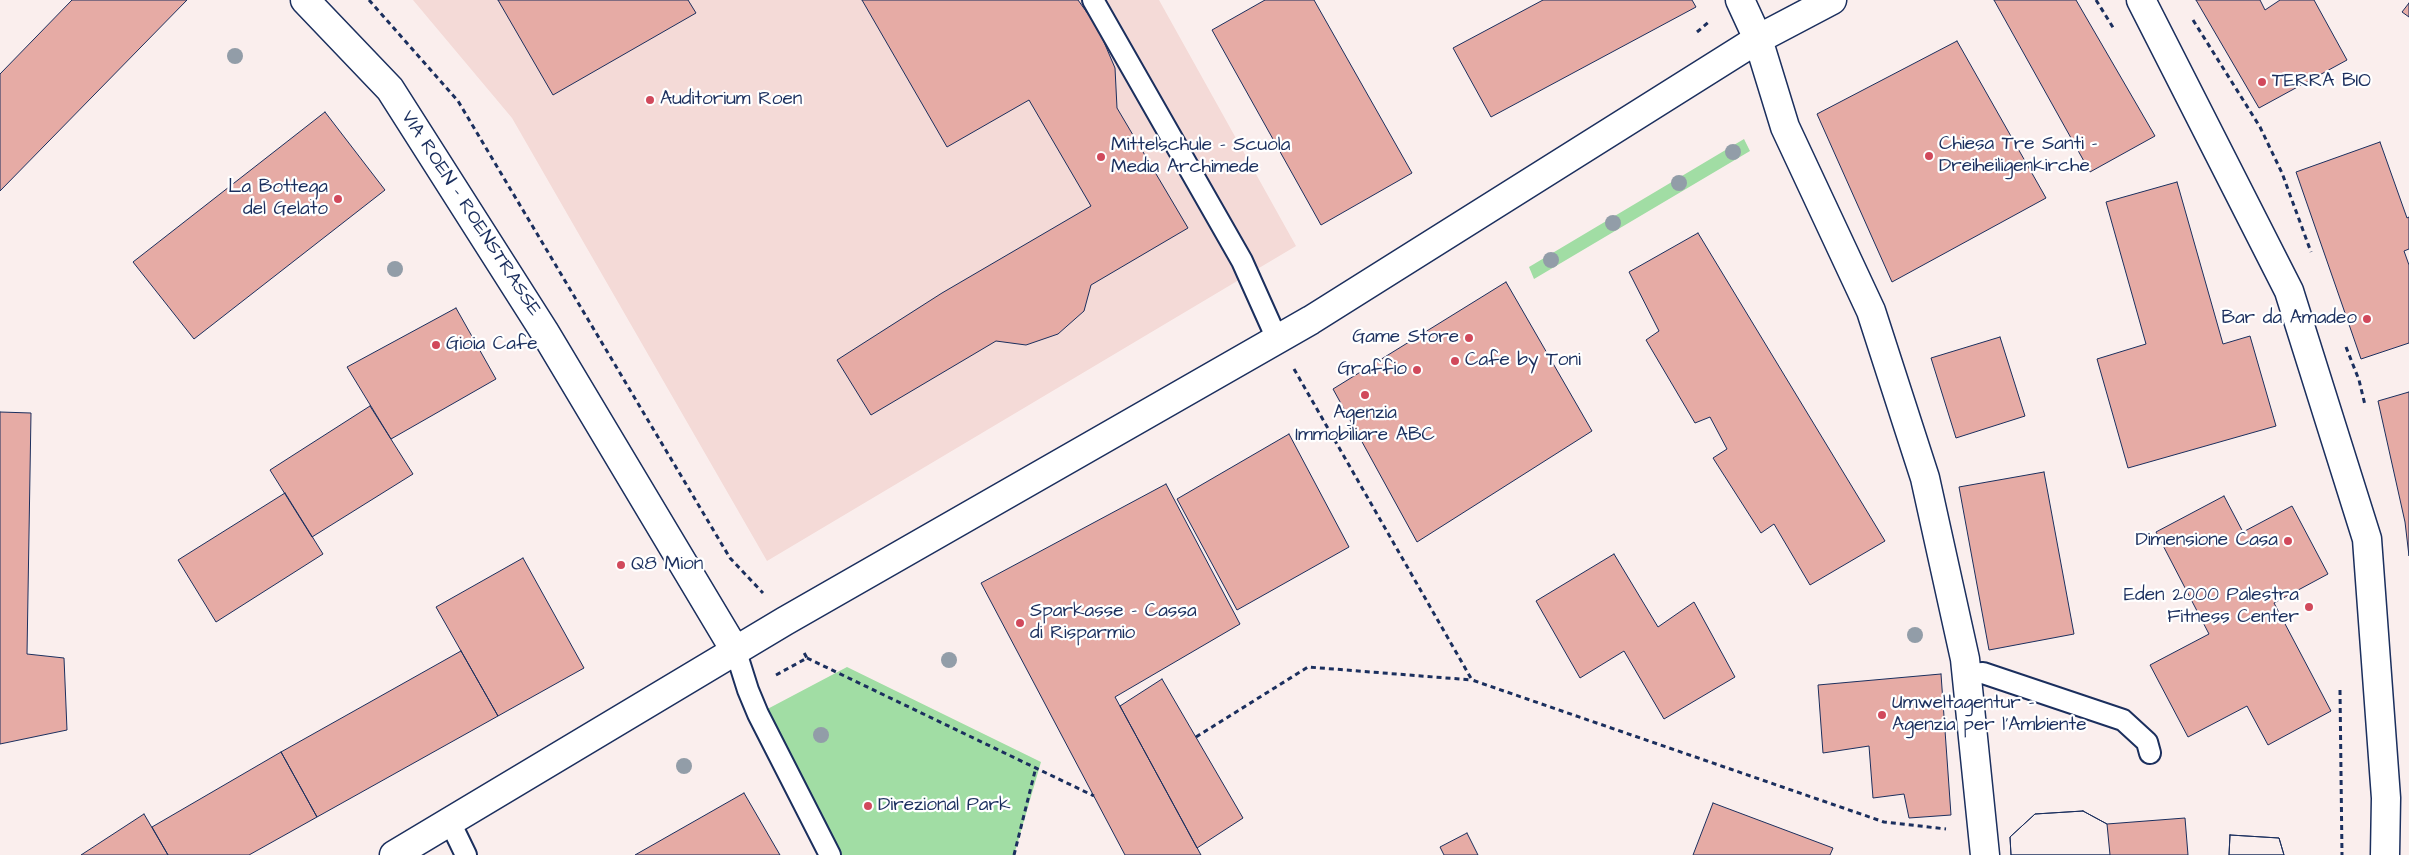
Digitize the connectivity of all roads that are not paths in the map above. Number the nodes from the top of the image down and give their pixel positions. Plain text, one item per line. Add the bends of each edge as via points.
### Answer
1 (305, 0) edge
2 (1093, 0) edge
3 (1740, 0) edge
4 (1832, 0) edge
5 (2141, 0) edge
6 (1758, 39) junction
7 (1277, 339) junction
8 (736, 652) junction
9 (1967, 674) junction
10 (2150, 753) dead end
11 (450, 822) junction
12 (1985, 844) edge
13 (394, 855) edge
14 (466, 855) edge
15 (830, 855) edge
16 (2385, 855) edge

1 - 8 street, VIA ROEN - ROENSTRASSE via 390,89 544,331
2 - 7 lane via 1242,261
3 - 6 street
4 - 6 street
5 - 16 street via 2289,291 2367,540 2386,798
6 - 7 street
6 - 9 street via 1785,127 1871,311 1924,478
7 - 8 street
8 - 11 street
8 - 15 lane via 758,714
9 - 10 lane via 1983,673 2123,720 2147,742
9 - 12 street
11 - 13 street
11 - 14 lane

